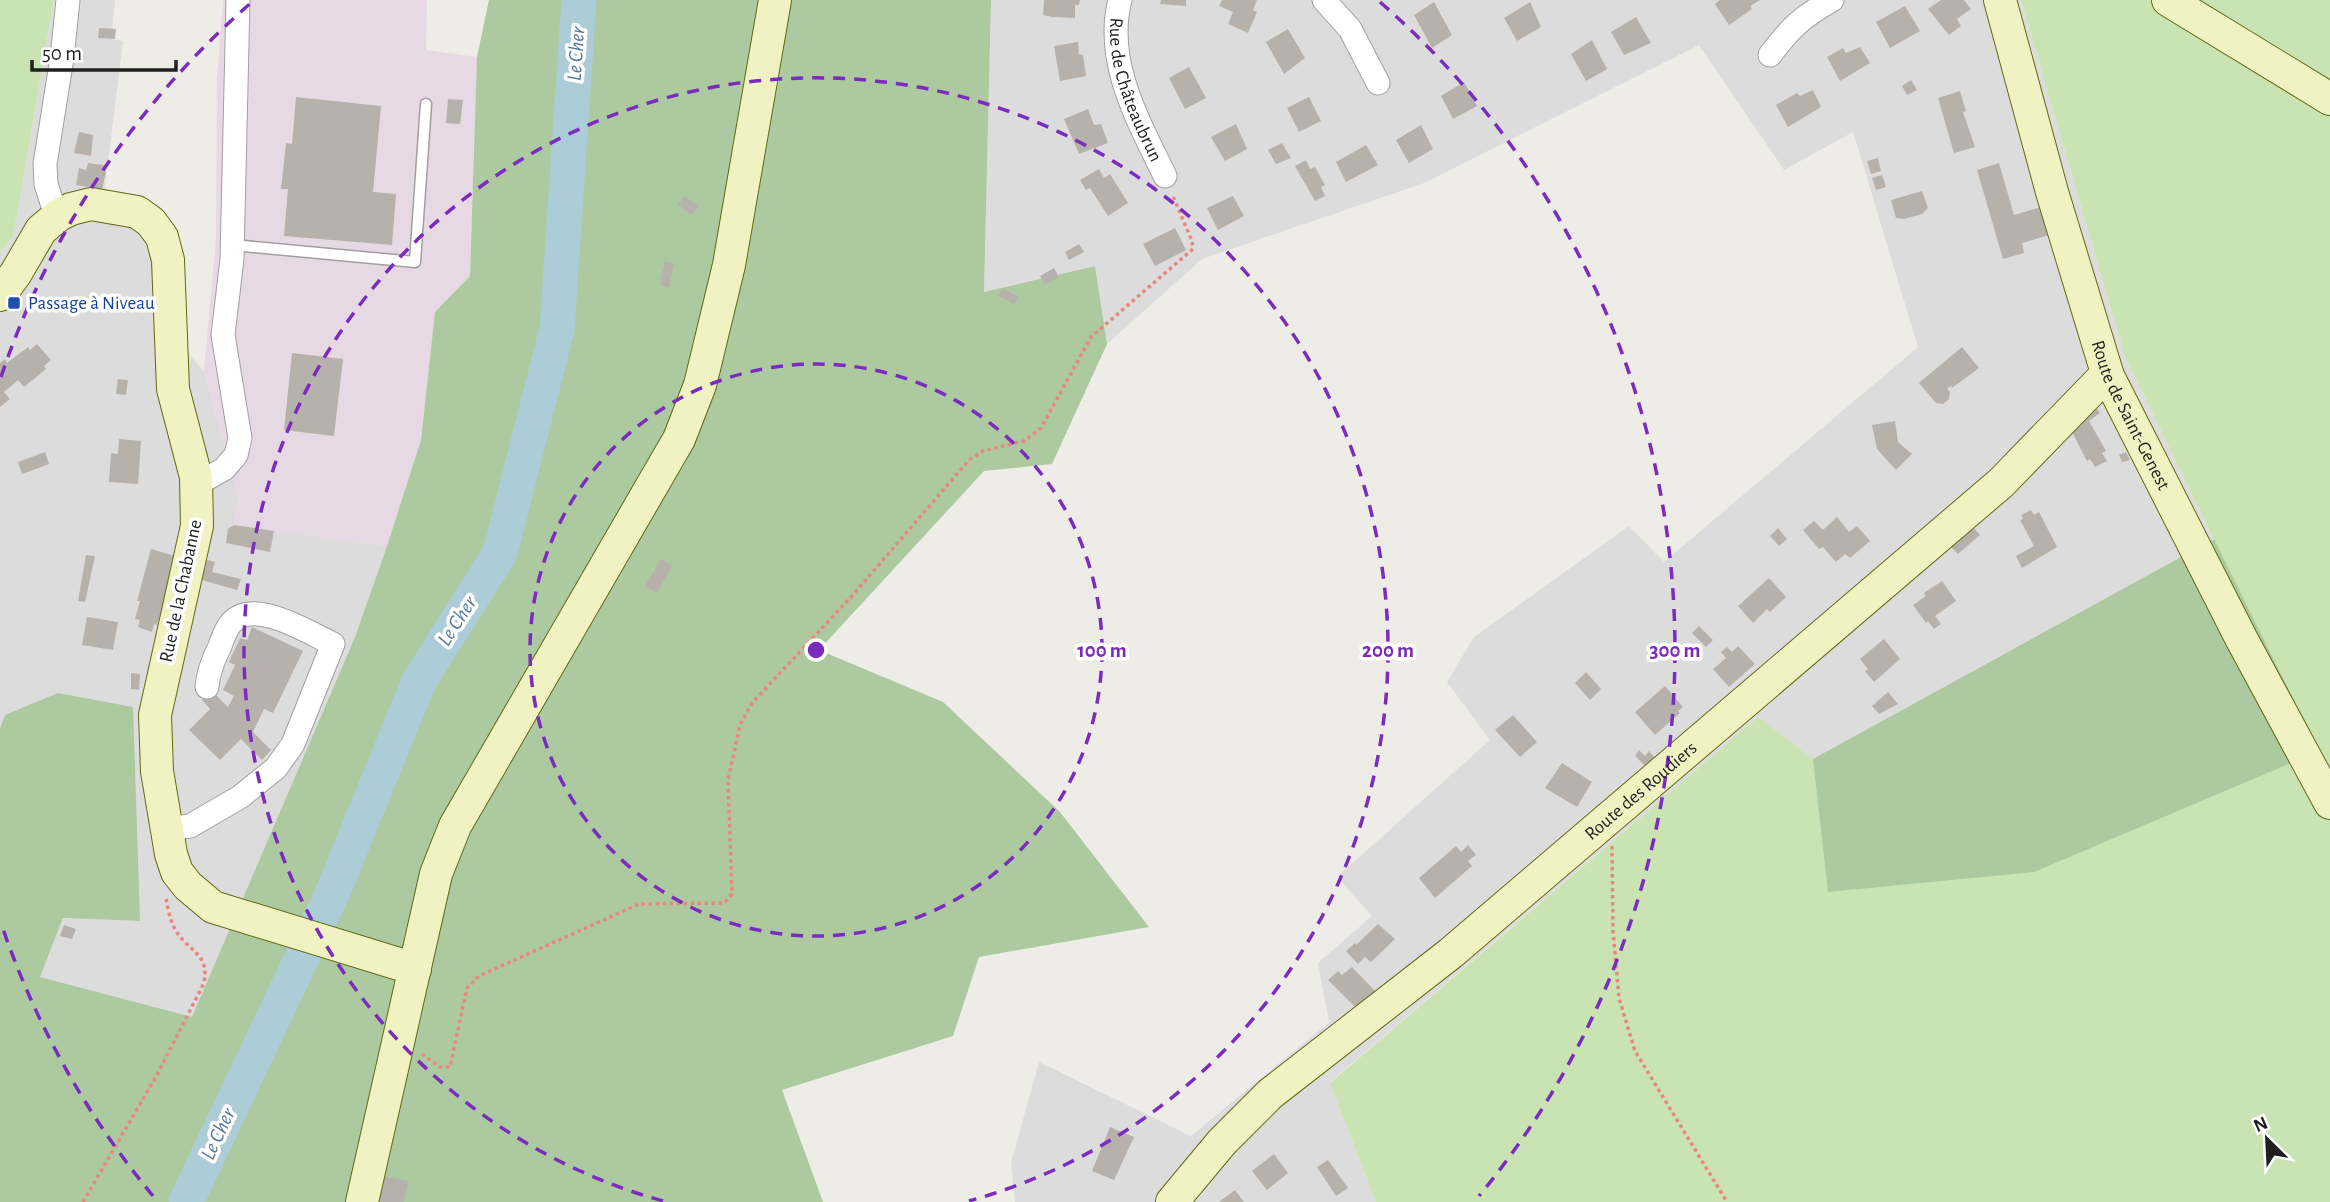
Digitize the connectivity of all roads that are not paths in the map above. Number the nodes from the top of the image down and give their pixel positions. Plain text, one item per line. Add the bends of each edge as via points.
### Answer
1 (68, 0) edge
2 (238, 0) edge
3 (775, 0) edge
4 (1120, 0) edge
5 (1324, 0) edge
6 (1832, 0) edge
7 (2000, 0) edge
8 (2168, 0) edge
9 (1770, 54) dead end
10 (1378, 83) dead end
11 (2330, 99) edge
12 (426, 104) dead end
13 (1165, 176) road end
14 (59, 215) junction
15 (233, 245) junction
16 (0, 295) edge
17 (2108, 376) junction
18 (197, 484) junction
19 (207, 687) dead end
20 (2330, 803) edge
21 (167, 829) junction
22 (403, 966) junction
23 (362, 1202) edge
24 (1172, 1202) edge

1 - 14 street via 45,164 46,184
2 - 15 street
3 - 22 street via 729,265 700,385 679,439 455,827
4 - 13 street, Rue de Châteaubrun via 1119,68
5 - 10 street via 1350,29
6 - 9 street via 1802,17
7 - 17 street, Route de Saint-Genest
8 - 11 street
12 - 15 lane via 415,261
14 - 16 street via 41,230
14 - 18 street, Rue de la Chabanne via 91,204 118,207 137,212 162,237 168,260 173,389
15 - 18 street via 223,335 240,438 236,455 224,469
17 - 20 street, Route de Saint-Genest
17 - 24 street, Route des Roudiers via 2001,483 1451,953 1270,1094
18 - 21 street, Rue de la Chabanne via 193,552 155,715 157,771
19 - 21 street via 208,672 224,635 233,620 249,613 269,615 333,644 293,744 276,768 240,797 190,826
21 - 22 street, Rue de la Chabanne via 177,872 213,907
22 - 23 street via 400,1038

